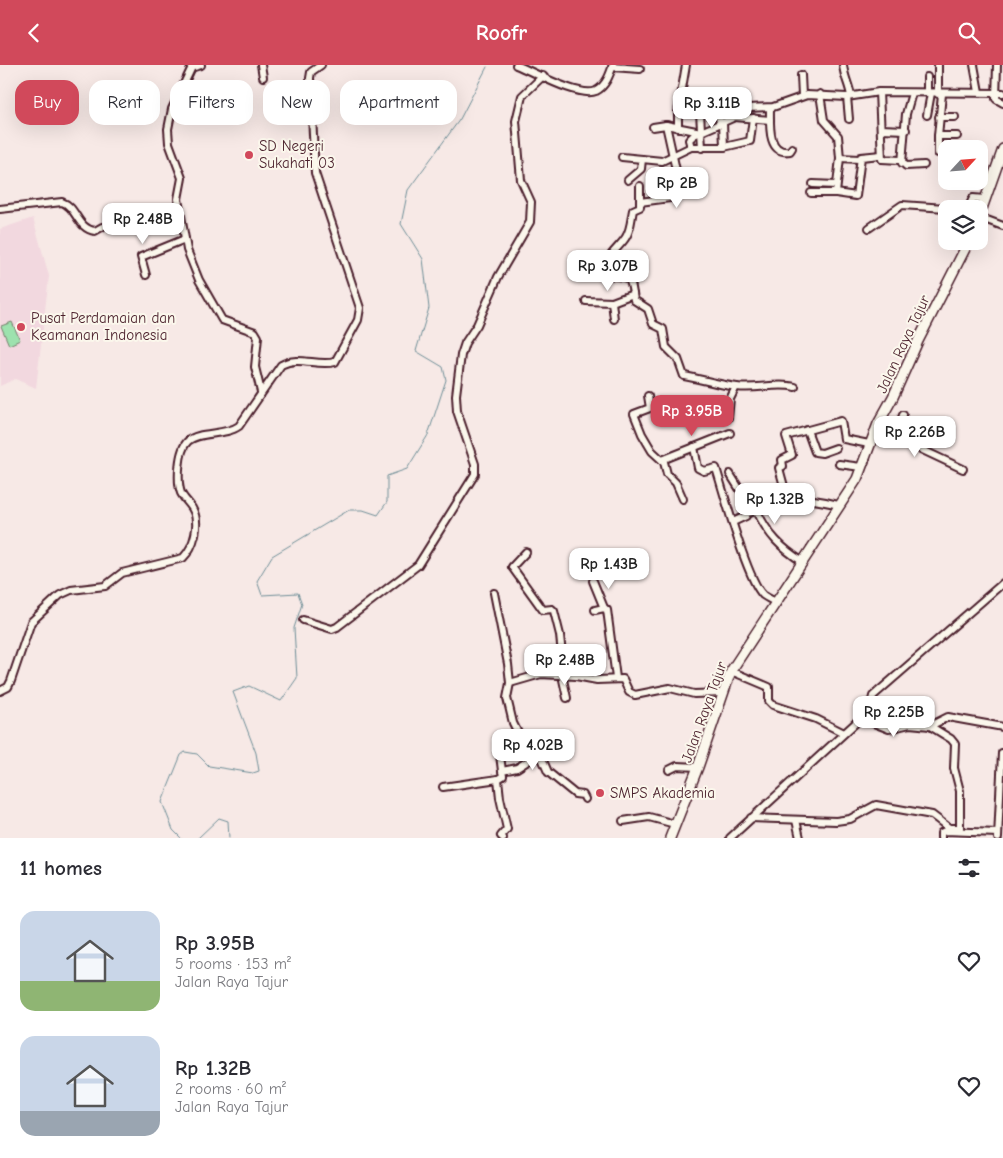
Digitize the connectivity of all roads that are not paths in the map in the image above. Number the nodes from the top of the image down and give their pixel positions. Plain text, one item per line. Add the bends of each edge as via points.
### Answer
1 (201, 65) edge
2 (261, 65) edge
3 (320, 65) edge
4 (516, 65) edge
5 (686, 65) edge
6 (843, 65) edge
7 (938, 65) edge
8 (974, 65) edge
9 (997, 65) edge
10 (191, 66) edge
11 (612, 66) edge
12 (640, 69) dead end
13 (801, 75) dead end
14 (542, 76) junction
15 (263, 77) dead end
16 (927, 77) dead end
17 (979, 92) junction
18 (879, 93) junction
19 (912, 93) junction
20 (999, 93) edge
21 (935, 94) junction
22 (715, 95) dead end
23 (820, 95) junction
24 (802, 96) junction
25 (849, 97) junction
26 (1003, 103) edge
27 (732, 104) dead end
28 (770, 108) junction
29 (745, 109) junction
30 (700, 112) dead end
31 (927, 115) dead end
32 (736, 117) junction
33 (939, 117) junction
34 (955, 117) dead end
35 (752, 118) junction
36 (849, 119) dead end
37 (770, 120) junction
38 (722, 123) junction
39 (666, 125) junction
40 (653, 127) dead end
41 (678, 128) junction
42 (881, 129) junction
43 (906, 130) junction
44 (701, 132) junction
45 (938, 135) junction
46 (956, 136) dead end
47 (938, 140) edge
48 (691, 147) junction
49 (702, 147) junction
50 (724, 147) junction
51 (792, 148) dead end
52 (1003, 149) edge
53 (674, 155) junction
54 (881, 155) junction
55 (622, 157) dead end
56 (840, 158) junction
57 (642, 159) junction
58 (860, 159) junction
59 (902, 163) junction
60 (924, 165) dead end
61 (628, 180) dead end
62 (813, 184) dead end
63 (824, 185) junction
64 (836, 185) junction
65 (640, 186) dead end
66 (811, 193) dead end
67 (823, 193) junction
68 (836, 193) junction
69 (986, 199) joint
70 (972, 200) edge
71 (640, 202) junction
72 (938, 208) edge
73 (0, 209) edge
74 (988, 220) edge
75 (1003, 226) edge
76 (102, 227) dead end
77 (869, 228) dead end
78 (185, 239) junction
79 (964, 250) edge
80 (146, 275) dead end
81 (633, 294) junction
82 (586, 301) dead end
83 (612, 302) junction
84 (614, 319) dead end
85 (736, 387) junction
86 (795, 387) dead end
87 (261, 393) junction
88 (648, 396) dead end
89 (904, 415) dead end
90 (728, 418) dead end
91 (878, 423) junction
92 (807, 430) junction
93 (730, 433) dead end
94 (896, 435) junction
95 (869, 444) junction
96 (694, 447) junction
97 (836, 447) dead end
98 (662, 460) junction
99 (839, 464) dead end
100 (861, 467) junction
101 (963, 469) dead end
102 (730, 474) dead end
103 (683, 499) dead end
104 (838, 505) junction
105 (748, 513) junction
106 (733, 522) junction
107 (526, 551) dead end
108 (803, 561) junction
109 (593, 581) dead end
110 (1003, 583) edge
111 (494, 593) dead end
112 (776, 603) junction
113 (604, 608) junction
114 (595, 610) dead end
115 (303, 620) dead end
116 (731, 671) junction
117 (563, 675) junction
118 (616, 678) junction
119 (510, 683) junction
120 (0, 691) edge
121 (722, 693) junction
122 (567, 697) dead end
123 (861, 719) junction
124 (930, 726) junction
125 (1003, 727) edge
126 (844, 733) junction
127 (1002, 753) edge
128 (500, 755) dead end
129 (531, 757) junction
130 (698, 767) junction
131 (669, 770) dead end
132 (502, 771) junction
133 (498, 779) junction
134 (443, 787) dead end
135 (585, 799) dead end
136 (1002, 803) edge
137 (751, 818) junction
138 (796, 820) junction
139 (623, 821) dead end
140 (675, 824) junction
141 (998, 836) edge
142 (501, 837) edge
143 (670, 838) edge
144 (730, 838) edge
145 (800, 838) edge
146 (941, 838) edge

1 - 10 street
2 - 15 street
3 - 87 street via 311,72 310,78 315,173 360,314 336,362 298,359 286,362
4 - 14 street
5 - 41 street
6 - 25 street
7 - 21 street
8 - 17 street
9 - 20 street
10 - 78 street via 174,102 168,129 169,143 182,178 178,199
11 - 12 street
11 - 14 street via 603,85 590,92 580,92
13 - 24 street
14 - 115 street via 522,96 516,121 521,180 531,202 530,221 498,277 461,355 457,411 475,464 475,474 418,565 337,627 332,629
16 - 21 street
17 - 20 street
17 - 21 street
18 - 19 street
18 - 25 street
18 - 42 street
19 - 21 street
19 - 43 street via 906,114
20 - 26 street via 996,99
21 - 31 street
21 - 33 street
22 - 38 street
23 - 24 street
23 - 25 street
23 - 56 street via 824,120 838,136
24 - 28 street
25 - 36 street
27 - 29 street
28 - 29 street
28 - 37 street
29 - 32 street
30 - 44 street
32 - 35 street
32 - 38 street
33 - 34 street
33 - 45 street
35 - 37 street
35 - 50 street via 750,141
37 - 51 street via 773,145 783,152
38 - 44 street
38 - 50 street
39 - 40 street
39 - 41 street
39 - 53 street
41 - 44 street
42 - 43 street
42 - 54 street
43 - 59 street
44 - 48 street via 691,137
44 - 49 street
45 - 46 street
45 - 47 street
48 - 49 street
48 - 53 street
49 - 50 street
52 - 69 main road
53 - 57 street via 662,161
53 - 71 street via 676,198
54 - 58 street
54 - 59 street via 884,160 900,160
55 - 57 street
56 - 58 street
56 - 64 street
57 - 61 street via 641,169
58 - 68 street via 858,194 854,197
59 - 60 street
62 - 63 street
63 - 64 street
63 - 67 street
64 - 68 street
65 - 71 street
66 - 67 street
67 - 68 street
69 - 70 street
71 - 81 street via 640,208 633,210 626,237 607,261 605,270 608,275 629,278 633,283
72 - 77 street via 901,205
73 - 76 street via 62,202 90,230
74 - 75 street
78 - 80 street via 141,257
78 - 87 street via 200,279 222,320 255,332 258,337 255,367
79 - 91 main road, Jalan Raya Tajur
81 - 83 street
81 - 85 street via 637,303 648,309 652,323 663,329 666,347 678,359 684,376
82 - 83 street
83 - 84 street
85 - 86 street
85 - 90 street via 730,399
87 - 120 street via 239,427 196,437 185,443 179,487 195,515 190,551 178,561 122,573 105,586 71,590 49,603 31,622 11,681
88 - 98 street via 650,409 634,414 652,451
89 - 94 street
91 - 94 street
91 - 95 main road, Jalan Raya Tajur
92 - 95 street via 842,421 844,439
92 - 97 street via 815,452 822,453
92 - 104 street via 786,436 792,455 782,459 783,466 779,468 785,491 796,498 812,498
93 - 96 street
94 - 101 street
95 - 100 main road, Jalan Raya Tajur
96 - 98 street
96 - 106 street via 698,468 704,471 716,468
98 - 103 street
99 - 100 street
100 - 104 main road, Jalan Raya Tajur via 857,479
102 - 105 street via 745,498
104 - 108 main road, Jalan Raya Tajur
105 - 106 street
105 - 108 street via 757,511 774,541
106 - 112 street via 743,556 758,586 763,595
107 - 117 street via 512,567 543,609 554,611 560,635
108 - 112 main road, Jalan Raya Tajur
109 - 113 street
110 - 123 street via 873,697 870,709
111 - 119 street
112 - 116 main road, Jalan Raya Tajur
113 - 114 street
113 - 118 street
116 - 121 main road, Jalan Raya Tajur
116 - 126 street via 769,687 769,701 773,705 816,719
117 - 118 street via 597,680
117 - 119 street via 536,675
117 - 122 street
118 - 121 street via 623,679 629,692 635,695 670,688 694,694
119 - 129 street via 507,698 513,723
121 - 130 main road, Jalan Raya Tajur
123 - 124 street via 889,729 906,724
123 - 126 street
124 - 125 street via 948,717
124 - 138 street via 955,744 960,828 949,827 932,815 876,805 843,820
126 - 137 street
127 - 136 street
128 - 132 street
129 - 132 street via 530,761 517,768
129 - 135 street via 541,757 548,771
130 - 131 street via 677,766
130 - 140 main road, Jalan Raya Tajur
132 - 133 street via 503,776
133 - 134 street
133 - 142 street via 508,829
136 - 141 street
137 - 138 street
137 - 144 street
138 - 145 street
139 - 140 street via 648,817
140 - 143 main road, Jalan Raya Tajur
141 - 146 street via 945,831

